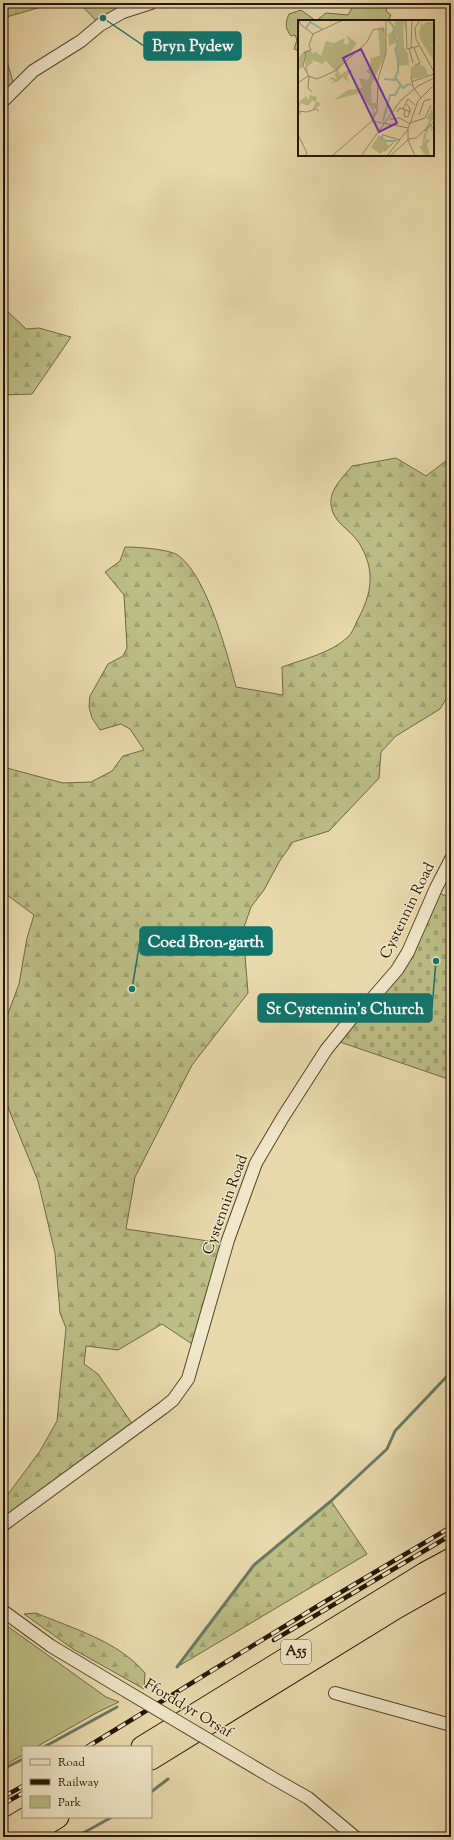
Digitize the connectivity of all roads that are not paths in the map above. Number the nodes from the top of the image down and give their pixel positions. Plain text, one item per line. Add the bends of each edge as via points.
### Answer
1 (151, 3) edge
2 (3, 101) edge
3 (451, 859) edge
4 (3, 1525) edge
5 (451, 1559) edge
6 (451, 1577) edge
7 (3, 1611) edge
8 (335, 1693) dead end
9 (451, 1725) edge
10 (144, 1746) edge
11 (152, 1758) edge
12 (26, 1818) edge
13 (56, 1818) edge
14 (3, 1832) edge
15 (346, 1835) edge
16 (26, 1837) edge

1 - 2 street via 123,12 100,25 33,71
3 - 4 street, Cystennin Road via 408,952 397,970 339,1033 282,1116 256,1163 228,1240 188,1379 182,1390 163,1408
5 - 10 highway, A55
6 - 11 highway, A55
7 - 15 street, Ffordd yr Orsaf, bridge via 51,1646 308,1798
8 - 9 street
12 - 14 highway
13 - 16 highway

